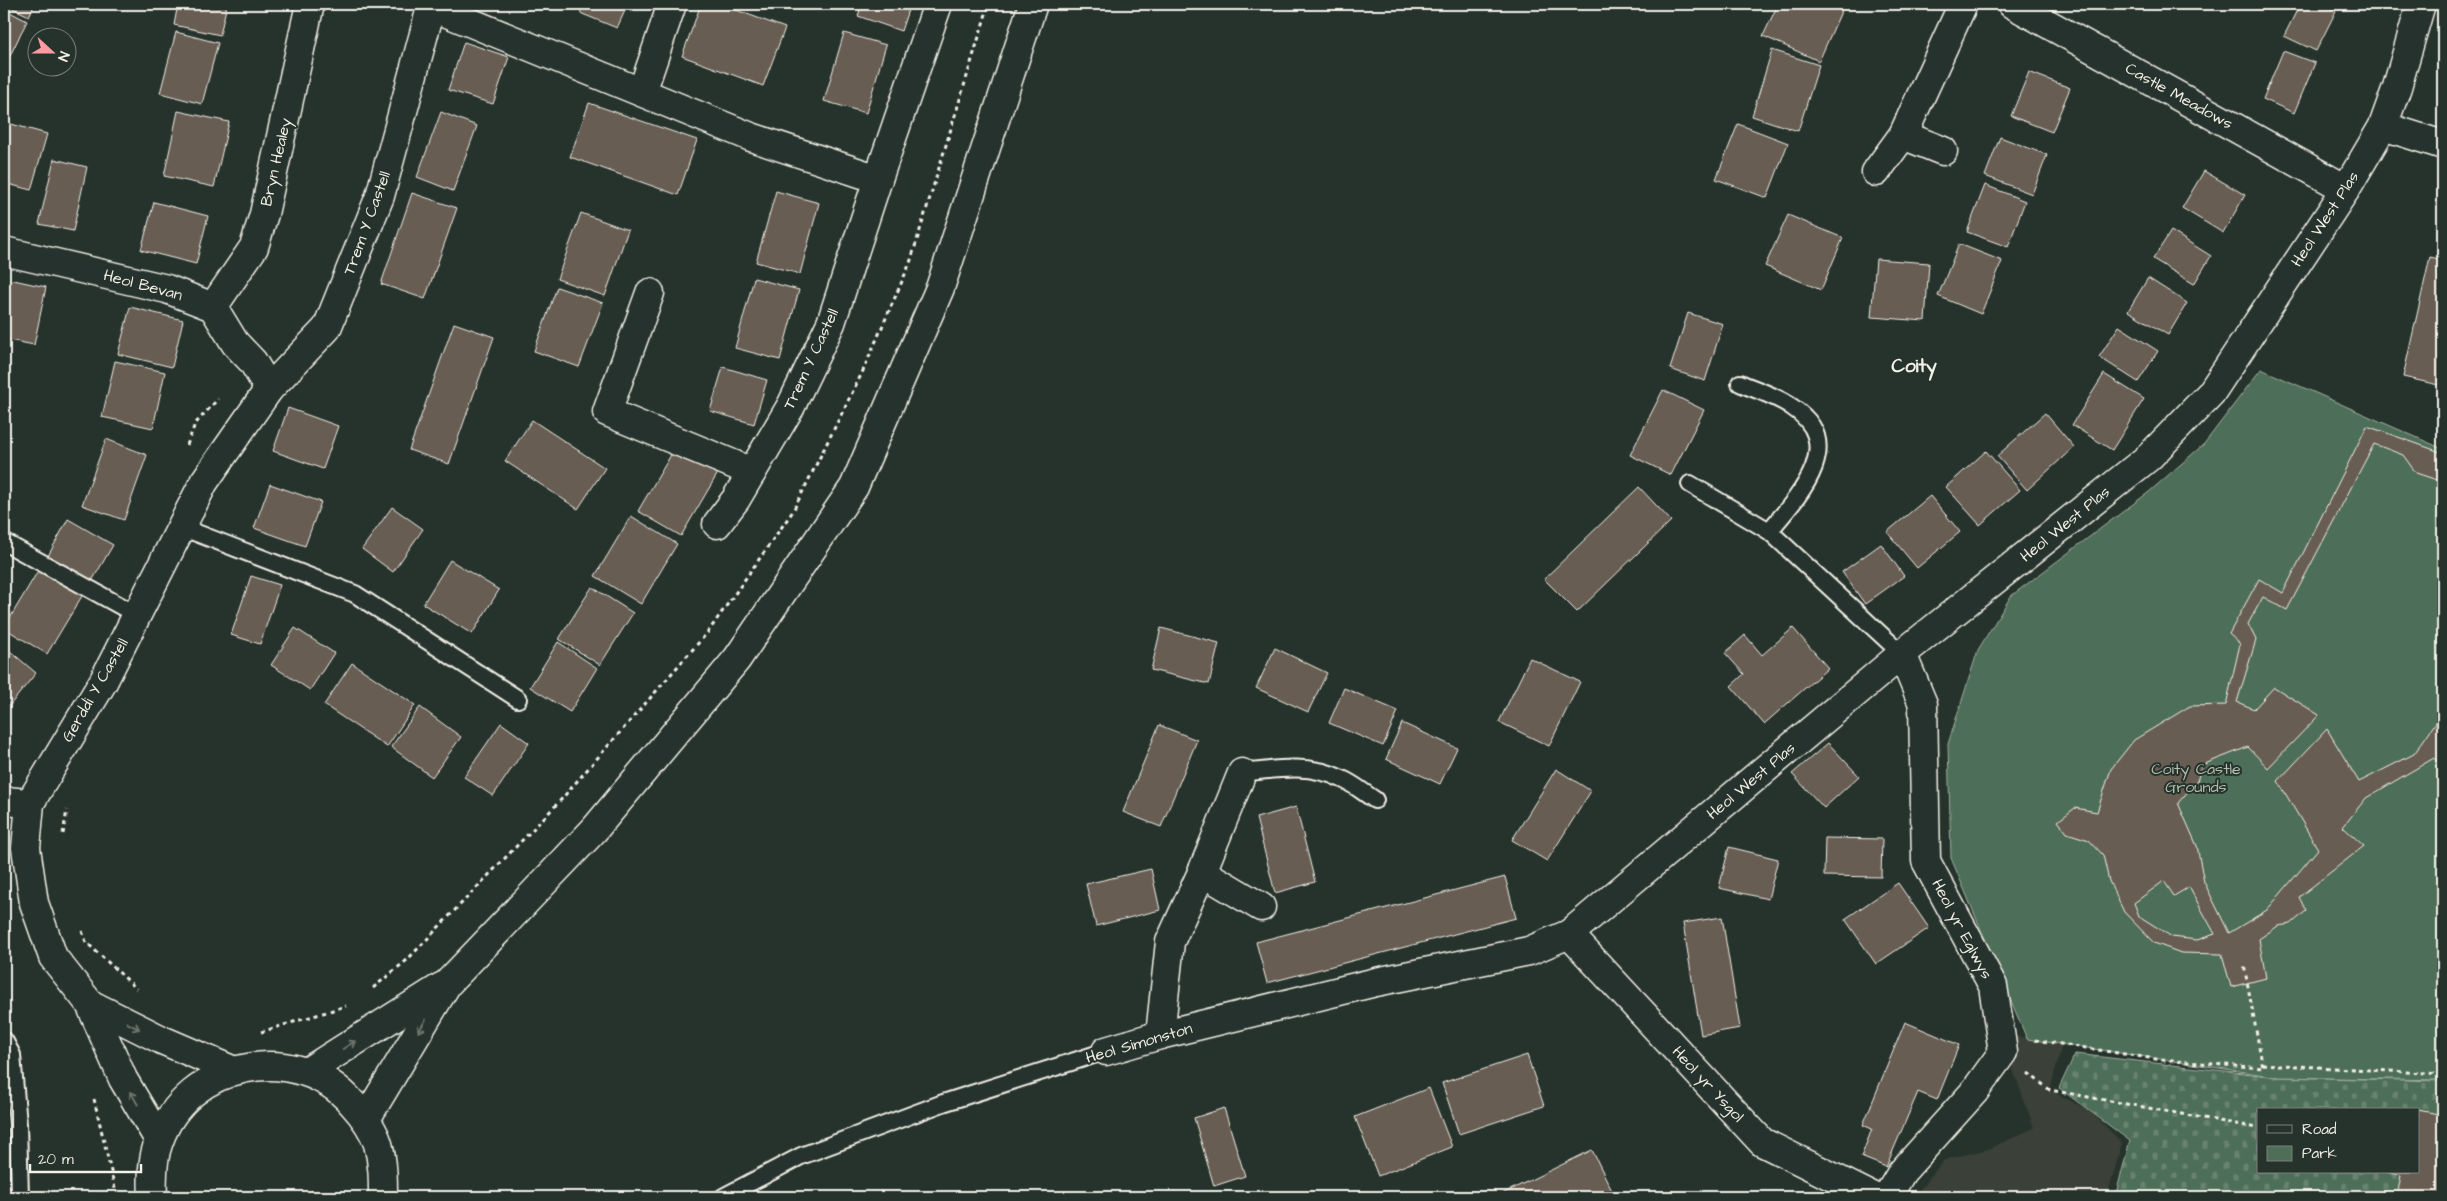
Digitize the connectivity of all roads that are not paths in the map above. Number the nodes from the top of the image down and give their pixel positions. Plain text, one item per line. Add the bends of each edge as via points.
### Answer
1 (310, 4) edge
2 (672, 4) edge
3 (938, 4) edge
4 (1033, 4) edge
5 (1963, 4) edge
6 (2012, 4) edge
7 (2421, 4) edge
8 (431, 5) edge
9 (642, 92) junction
10 (2383, 126) junction
11 (1904, 136) junction
12 (2443, 144) edge
13 (1943, 150) dead end
14 (1876, 172) dead end
15 (878, 179) junction
16 (2346, 189) junction
17 (4, 251) edge
18 (650, 293) dead end
19 (212, 307) junction
20 (1740, 383) dead end
21 (270, 389) junction
22 (752, 472) junction
23 (1690, 484) dead end
24 (717, 524) dead end
25 (181, 527) junction
26 (1769, 532) junction
27 (4, 542) edge
28 (137, 615) junction
29 (1902, 654) junction
30 (518, 699) dead end
31 (1242, 774) joint
32 (1375, 800) dead end
33 (17, 802) edge
34 (1202, 872) junction
35 (1261, 907) dead end
36 (1569, 934) junction
37 (447, 984) junction
38 (90, 1004) junction
39 (1160, 1035) junction
40 (4, 1040) edge
41 (1106, 1051) joint
42 (232, 1070) junction
43 (308, 1071) junction
44 (366, 1119) junction
45 (159, 1140) junction
46 (20, 1197) edge
47 (153, 1197) edge
48 (383, 1197) edge
49 (723, 1197) edge
50 (1873, 1197) edge
51 (1887, 1197) edge

1 - 19 street, Bryn Healey via 254,247
2 - 9 street
3 - 15 street, Trem Y Castell
4 - 37 street via 940,288 854,487 730,666 594,830
5 - 11 street
6 - 16 street, Castle Meadows
7 - 10 street, Heol West Plas
8 - 9 street, Trem Y Castell
8 - 21 street, Trem Y Castell via 380,196 327,328
9 - 15 street, Trem Y Castell via 751,137
10 - 12 street
10 - 16 street, Heol West Plas
11 - 13 street
11 - 14 street
15 - 22 street, Trem Y Castell via 831,323 791,406
16 - 29 street, Heol West Plas via 2204,400 2149,457
17 - 19 street, Heol Bevan via 167,289
18 - 22 street via 607,412
19 - 21 street
20 - 26 lane via 1791,406 1806,418 1814,430 1819,450 1799,495
21 - 25 street, Gerddi Y Castell via 204,482
22 - 24 street, Trem Y Castell
23 - 26 lane
25 - 28 street, Gerddi Y Castell
25 - 30 lane via 355,594
26 - 29 lane
27 - 28 lane
28 - 33 street, Gerddi Y Castell via 103,682
29 - 36 street, Heol West Plas
29 - 51 street, Heol yr Eglwys via 1923,704 1926,861 1993,986 2001,1042 1974,1092 1902,1172
31 - 32 lane via 1296,767 1317,770 1342,779
31 - 34 street
33 - 38 street, Gerddi Y Castell via 34,903 53,957
34 - 35 street
34 - 39 street via 1170,942
36 - 39 street, Heol Simonston via 1529,951 1376,982
36 - 50 street, Heol yr Ysgol via 1762,1142
43 -> 37 street
37 -> 44 street
38 -> 42 street, Gerddi Y Castell
45 -> 38 street, Gerddi Y Castell via 122,1079
39 - 41 street, Heol Simonston
40 - 46 lane via 12,1055
41 - 49 lane, Heol Simonston via 943,1103 800,1156
42 - 43 street via 270,1064
42 - 45 street via 201,1086 182,1104
43 - 44 street via 341,1090
44 - 48 street via 378,1144
45 - 47 street via 152,1173

